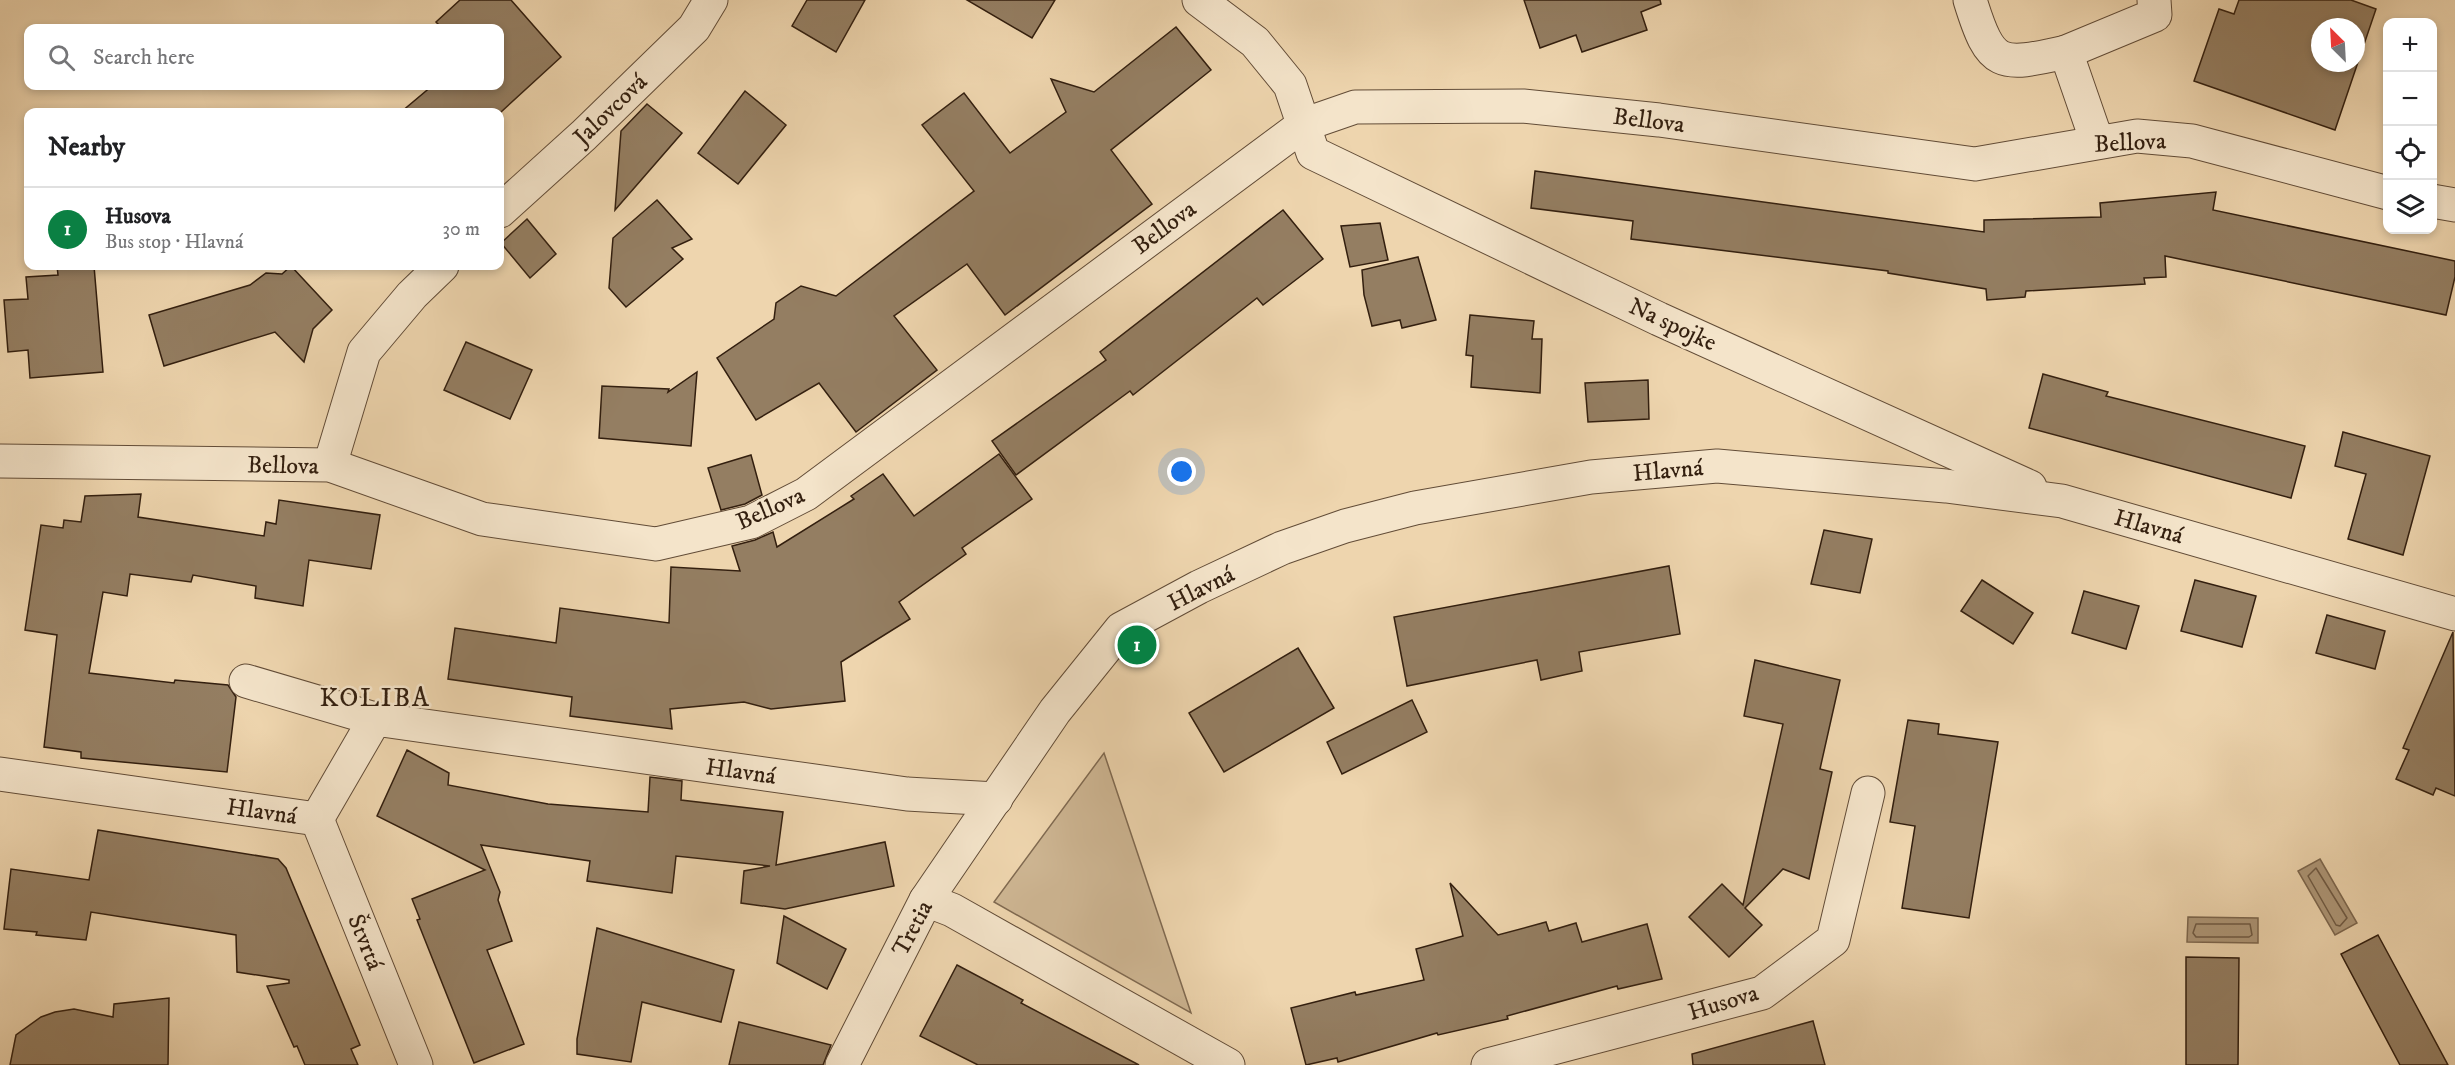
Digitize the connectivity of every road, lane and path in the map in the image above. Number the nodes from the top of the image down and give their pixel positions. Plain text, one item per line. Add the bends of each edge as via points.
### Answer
1 (711, 0) edge
2 (1198, 0) edge
3 (1970, 0) edge
4 (2154, 0) edge
5 (2066, 52) junction
6 (1303, 125) junction
7 (2100, 141) junction
8 (2383, 192) edge
9 (2437, 202) edge
10 (2455, 205) edge
11 (504, 207) edge
12 (438, 270) edge
13 (0, 461) edge
14 (330, 465) junction
15 (2062, 501) junction
16 (2455, 614) edge
17 (246, 681) dead end
18 (375, 719) junction
19 (0, 774) edge
20 (1868, 793) dead end
21 (996, 799) junction
22 (317, 819) junction
23 (926, 900) junction
24 (416, 1065) edge
25 (842, 1065) edge
26 (1228, 1065) edge
27 (1488, 1065) edge

1 - 11 street, Jalovcová via 694,28
2 - 6 street, Na spojke via 1255,42 1290,85
3 - 5 street via 1987,47 2004,60 2028,60
4 - 5 street via 2155,15
5 - 7 street
6 - 7 street, Bellova via 1355,106 1523,106 1659,120 1975,164
6 - 14 street, Bellova via 806,494 751,522 656,544 482,519
6 - 15 street, Na spojke via 1313,153 1659,319
7 - 8 street, Bellova via 2137,136 2192,141
9 - 10 street
12 - 14 street via 364,352
13 - 14 street, Bellova
15 - 16 street, Hlavná
15 - 21 street, Hlavná via 1718,465 1591,477 1414,508 1345,526 1282,548 1121,629 1060,704
17 - 18 street
18 - 21 street, Hlavná via 907,794
18 - 22 street, Hlavná
19 - 22 street, Hlavná
20 - 27 street, Husova via 1833,940 1762,993
21 - 23 street, Tretia
22 - 24 street, Štvrtá
23 - 25 street, Tretia
23 - 26 street via 952,910

